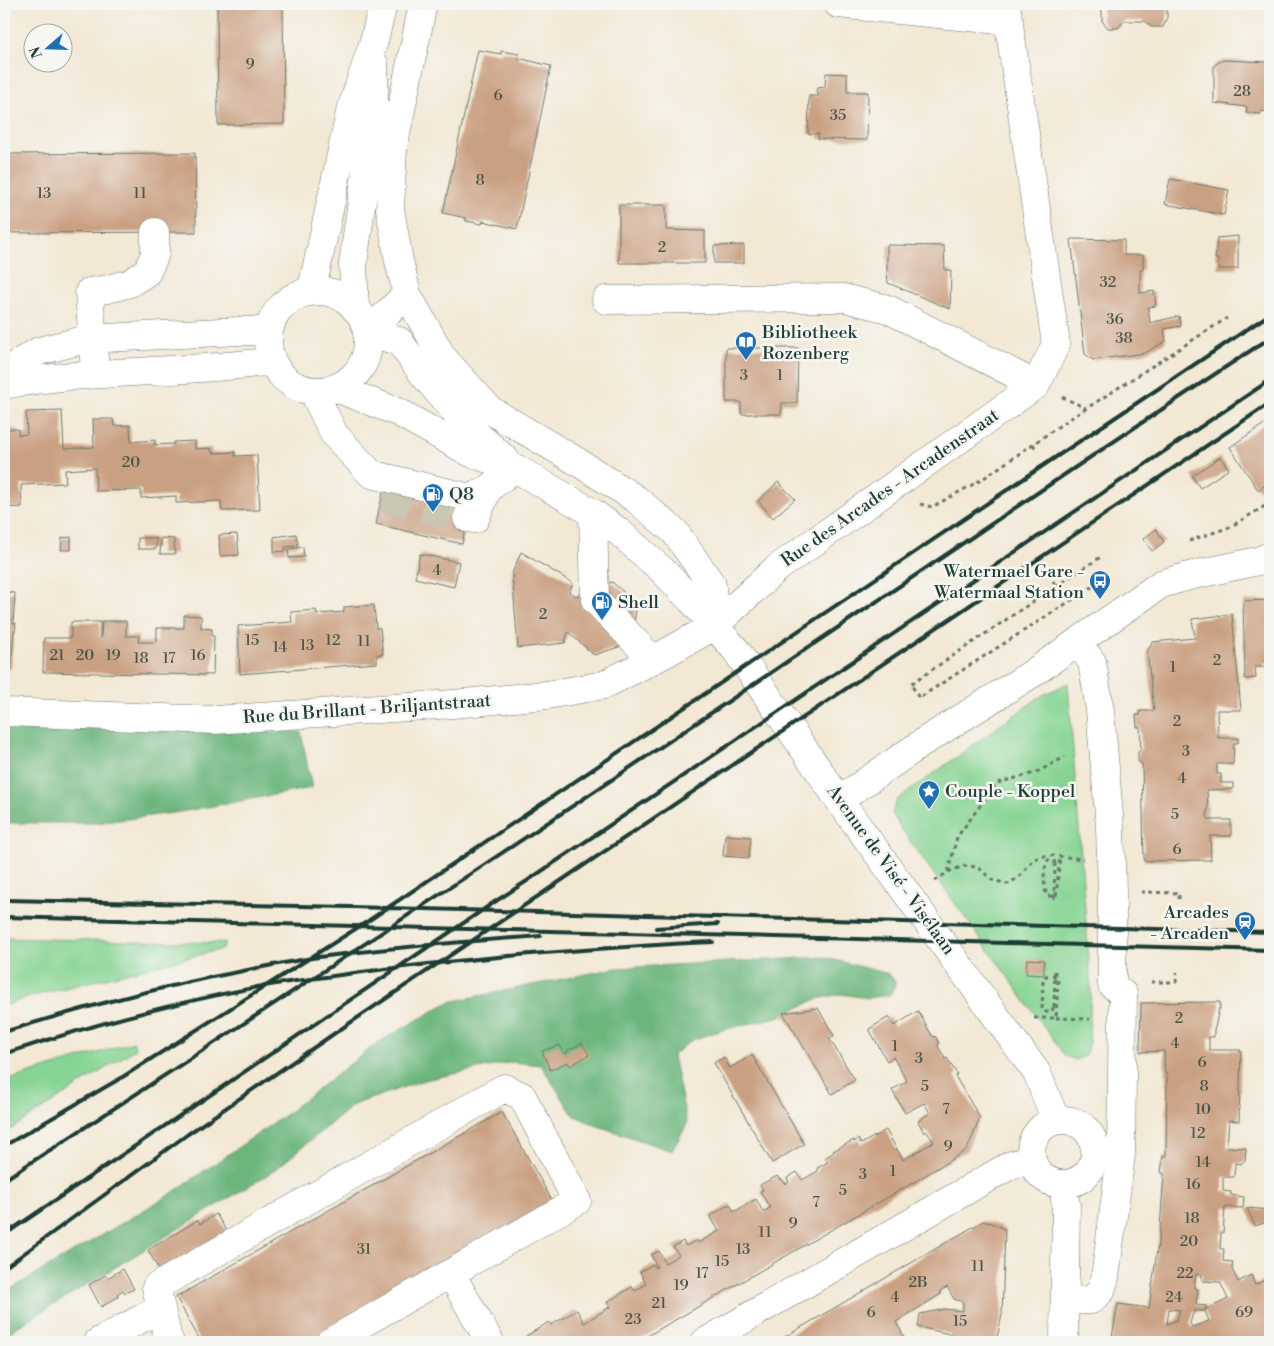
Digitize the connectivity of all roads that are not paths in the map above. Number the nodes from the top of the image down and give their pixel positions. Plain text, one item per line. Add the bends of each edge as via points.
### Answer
1 (383, 4) edge
2 (423, 4) edge
3 (838, 4) edge
4 (1007, 12) edge
5 (374, 41) junction
6 (155, 232) dead end
7 (311, 292) junction
8 (407, 294) junction
9 (606, 300) dead end
10 (355, 309) junction
11 (269, 331) junction
12 (367, 333) junction
13 (92, 340) junction
14 (272, 361) junction
15 (4, 374) edge
16 (95, 374) junction
17 (4, 385) edge
18 (1036, 385) junction
19 (324, 389) junction
20 (516, 468) junction
21 (488, 489) junction
22 (593, 513) junction
23 (467, 518) dead end
24 (1270, 556) edge
25 (714, 626) junction
26 (1078, 642) junction
27 (653, 660) junction
28 (4, 712) edge
29 (839, 800) junction
30 (1056, 1120) junction
31 (1032, 1160) junction
32 (1062, 1184) junction
33 (451, 1274) junction
34 (1065, 1301) junction
35 (161, 1308) junction
36 (98, 1342) edge
37 (170, 1342) edge
38 (330, 1342) edge
39 (490, 1342) edge
40 (705, 1342) edge
41 (1064, 1342) edge

1 - 5 street
2 - 8 street via 393,148 390,209
3 - 4 street
4 - 18 street, Rue des Arcades - Arcadenstraat via 1056,344
5 - 7 street via 350,113
5 - 10 street via 374,116 353,264
6 - 13 street via 155,254 147,272 130,283 89,292
7 - 10 street via 336,295
7 - 11 street via 287,302
8 - 12 street
8 - 25 street via 443,358 490,410 636,499 675,532 712,585
9 - 18 street via 844,298 888,309
10 - 12 street
11 - 13 street
11 - 14 street
12 - 19 street via 366,354 359,369 349,380
12 - 20 street via 399,341 464,423
13 - 15 street via 39,351
13 - 16 street
14 - 16 street via 242,366
14 - 19 street via 292,384 306,390
16 - 17 street
18 - 25 street, Rue des Arcades - Arcadenstraat via 776,569
19 - 20 street via 400,413 471,453
19 - 21 street via 334,434 377,486 471,498
20 - 21 street
20 - 22 street, Avenue de Visé - Visélaan
21 - 23 street via 475,519
22 - 25 street, Avenue de Visé - Visélaan via 662,570
22 - 27 street via 595,600
24 - 26 street via 1258,562 1161,584
25 - 27 street, Rue du Brillant - Briljantstraat
25 - 29 street, Avenue de Visé - Visélaan via 735,649
26 - 29 street
26 - 34 street via 1092,662 1100,710 1110,827 1112,985 1123,994 1121,1155 1105,1278 1100,1291 1091,1300
27 - 28 street, Rue du Brillant - Briljantstraat via 604,685 547,695 453,704 215,720
29 - 30 street, Avenue de Visé - Visélaan via 1037,1073
30 - 31 street via 1046,1124 1033,1140
30 - 32 street via 1080,1124 1089,1132 1096,1155 1085,1176
31 - 32 street via 1043,1177
31 - 40 street via 1011,1165
32 - 34 street via 1066,1204
33 - 35 street via 577,1201 522,1096 504,1088 156,1287
33 - 38 street
33 - 39 street
34 - 41 street
35 - 36 street
35 - 37 street

